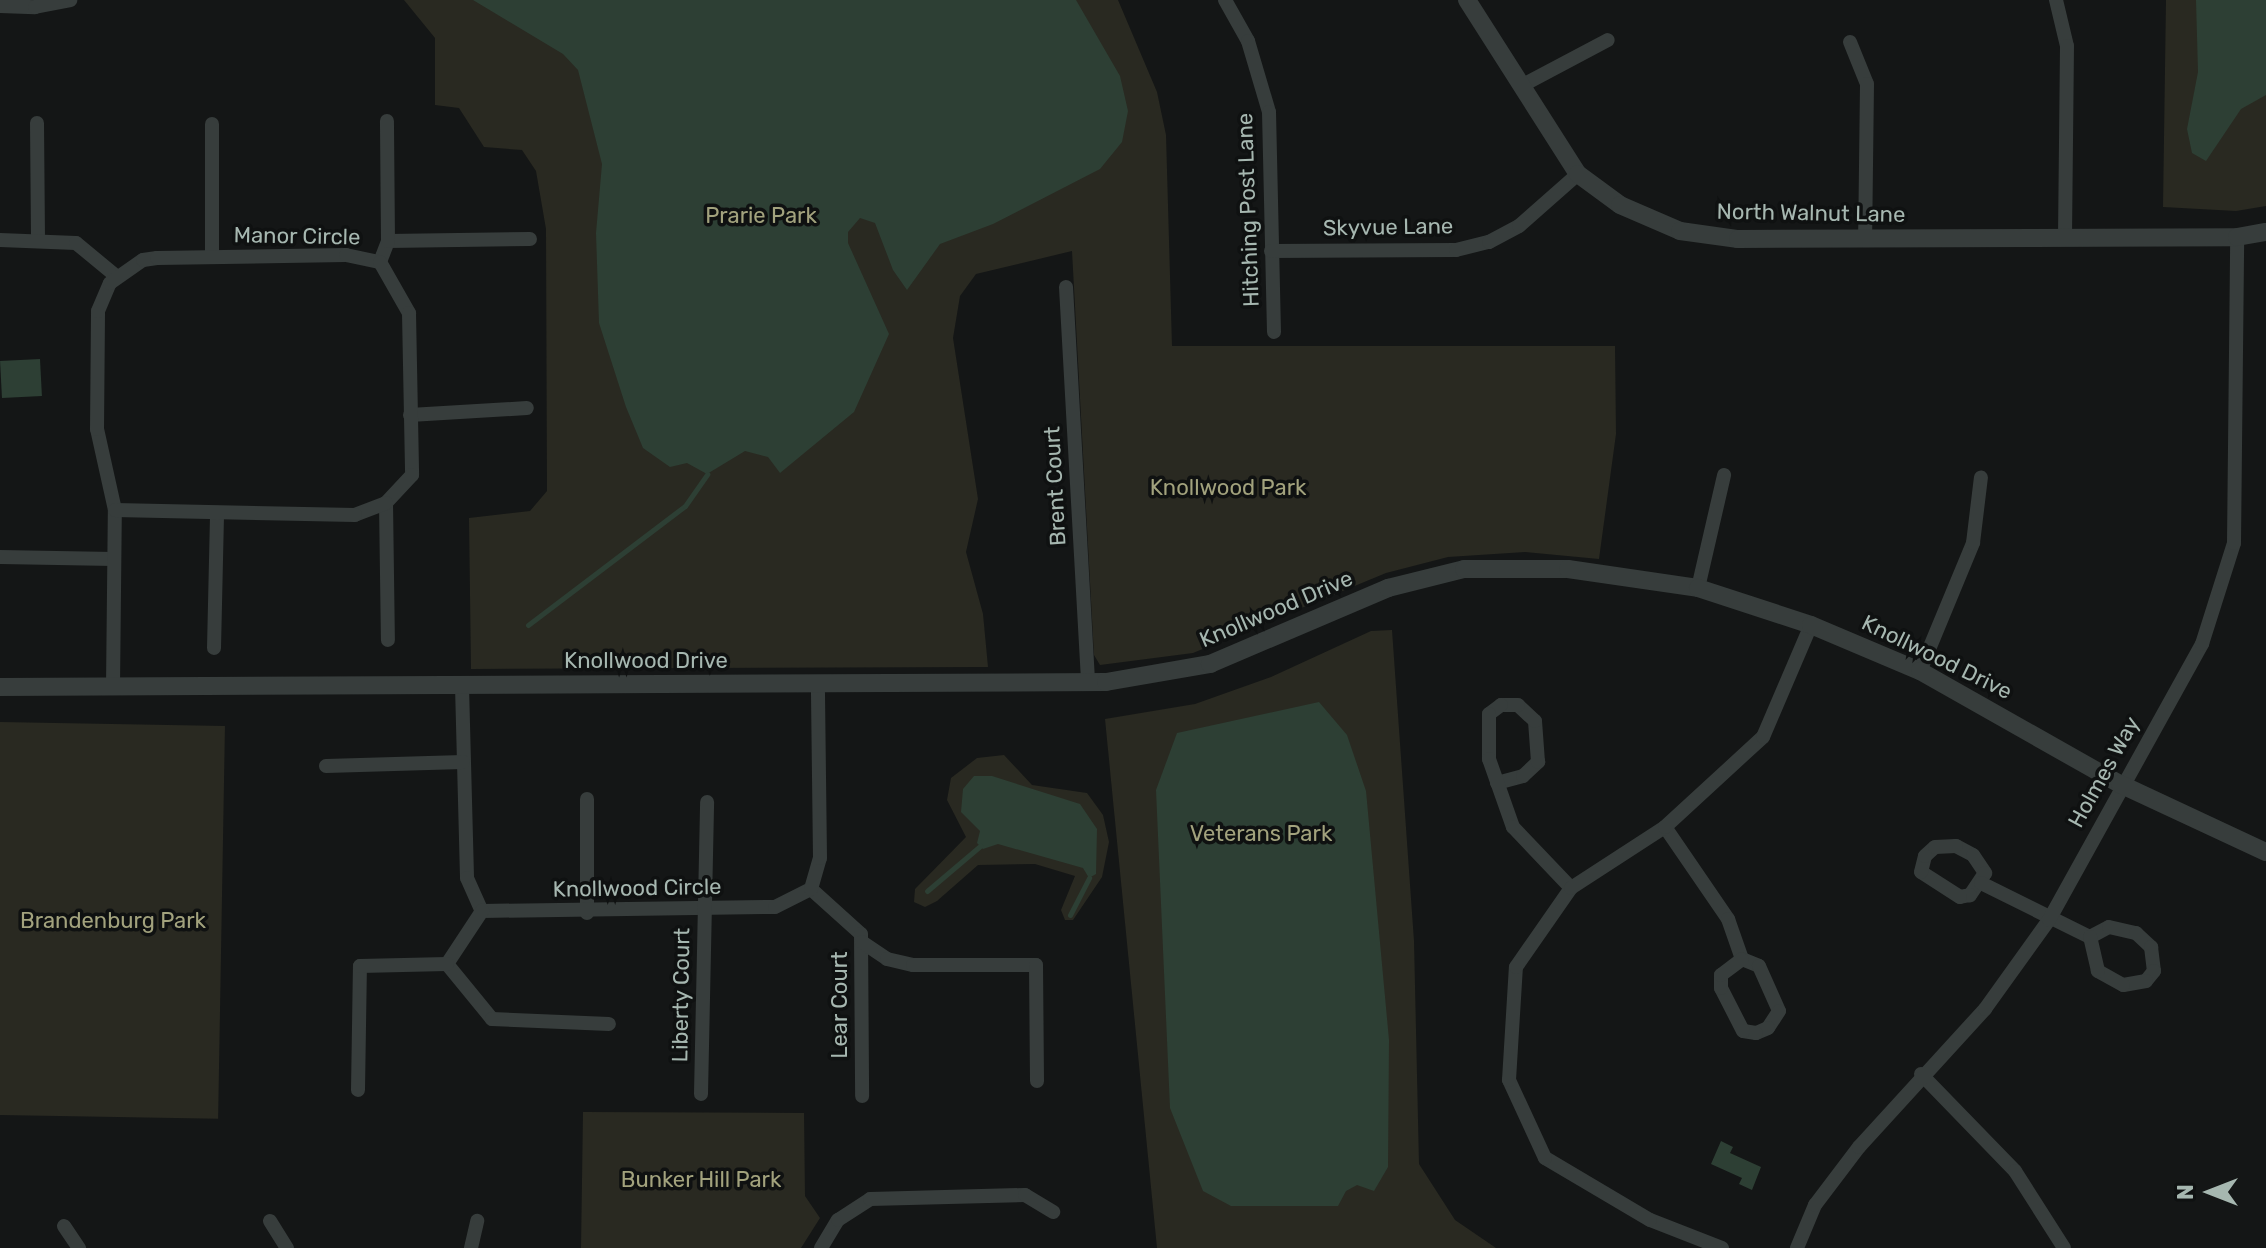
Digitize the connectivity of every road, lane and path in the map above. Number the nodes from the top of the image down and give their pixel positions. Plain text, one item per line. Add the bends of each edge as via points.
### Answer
1 (70, 0) edge
2 (1225, 0) edge
3 (1467, 0) edge
4 (2056, 0) edge
5 (0, 6) edge
6 (1608, 40) dead end
7 (1850, 42) dead end
8 (1521, 86) junction
9 (387, 121) dead end
10 (37, 123) dead end
11 (212, 124) dead end
12 (1578, 174) junction
13 (2266, 232) edge
14 (2237, 237) junction
15 (1865, 238) junction
16 (2065, 238) junction
17 (530, 239) dead end
18 (0, 240) edge
19 (38, 240) junction
20 (388, 241) junction
21 (1271, 251) junction
22 (212, 257) junction
23 (380, 262) junction
24 (116, 276) junction
25 (1066, 287) dead end
26 (1274, 332) dead end
27 (527, 408) dead end
28 (410, 415) junction
29 (1724, 475) dead end
30 (1981, 477) dead end
31 (386, 503) junction
32 (115, 510) junction
33 (217, 513) junction
34 (0, 557) edge
35 (114, 559) junction
36 (1698, 588) junction
37 (1811, 625) junction
38 (388, 640) dead end
39 (214, 648) dead end
40 (1920, 671) junction
41 (1088, 683) junction
42 (818, 685) junction
43 (462, 686) junction
44 (0, 687) edge
45 (113, 687) junction
46 (463, 762) junction
47 (326, 766) dead end
48 (1497, 783) junction
49 (2120, 784) junction
50 (587, 799) dead end
51 (707, 802) dead end
52 (1665, 827) junction
53 (2266, 852) edge
54 (1981, 883) junction
55 (1571, 888) junction
56 (811, 889) junction
57 (707, 910) junction
58 (482, 911) junction
59 (587, 913) junction
60 (2049, 920) junction
61 (2090, 937) junction
62 (862, 942) junction
63 (1742, 959) junction
64 (447, 964) junction
65 (609, 1024) dead end
66 (1921, 1074) junction
67 (1037, 1081) dead end
68 (358, 1090) dead end
69 (701, 1094) dead end
70 (862, 1096) dead end
71 (1053, 1212) dead end
72 (270, 1221) dead end
73 (477, 1221) dead end
74 (64, 1226) dead end
75 (79, 1248) edge
76 (287, 1248) edge
77 (471, 1248) edge
78 (821, 1248) edge
79 (1722, 1248) edge
80 (1797, 1248) edge
81 (2064, 1248) edge

1 - 5 street
2 - 21 street, Hitching Post Lane via 1248,41 1269,112
3 - 8 street, North Walnut Lane
4 - 16 street via 2067,46
6 - 8 street
7 - 15 street via 1867,84
8 - 12 street, North Walnut Lane
9 - 20 street
10 - 19 street
11 - 22 street
12 - 15 street, North Walnut Lane via 1620,205 1680,231 1738,239
12 - 21 street, Skyvue Lane via 1519,226 1489,242 1456,250
13 - 14 street, North Walnut Lane
14 - 16 street, North Walnut Lane
14 - 49 street, Holmes Way via 2234,543 2202,644
15 - 16 street, North Walnut Lane
17 - 20 street
18 - 19 street
19 - 24 street via 87,248
20 - 23 street
21 - 26 street, Hitching Post Lane
22 - 23 street, Manor Circle via 346,255
22 - 24 street, Manor Circle via 143,260
23 - 28 street, Manor Circle via 409,313
24 - 32 street via 104,293 97,329 97,429
25 - 41 street, Brent Court
27 - 28 street
28 - 31 street, Manor Circle via 412,475
29 - 36 street
30 - 40 street via 1973,543
31 - 33 street via 355,515
31 - 38 street
32 - 33 street
32 - 35 street
33 - 39 street
34 - 35 street
35 - 45 street
36 - 37 street, Knollwood Drive
36 - 41 street, Knollwood Drive via 1568,569 1464,569 1388,588 1210,664
37 - 40 street, Knollwood Drive
37 - 52 street via 1763,737
40 - 49 street, Knollwood Drive
41 - 42 street, Knollwood Drive
42 - 43 street, Knollwood Drive
42 - 56 street via 820,858
43 - 45 street, Knollwood Drive
43 - 46 street
44 - 45 street, Knollwood Drive
46 - 47 street
46 - 58 street via 467,878
48 - 48 street via 1523,776 1538,762 1535,721 1518,705 1497,707 1486,719
48 - 55 street via 1513,827
49 - 53 street, Knollwood Drive
49 - 60 street, Holmes Way
50 - 59 street
51 - 57 street, Liberty Court
52 - 55 street
52 - 63 street via 1728,919
54 - 54 street via 1981,863 1956,846 1935,847 1925,856 1921,872 1948,893 1970,895
54 - 60 street
55 - 79 street via 1516,967 1509,1080 1545,1158 1650,1220
56 - 57 street, Knollwood Circle via 775,907
56 - 62 street, Lear Court via 861,934
57 - 59 street, Knollwood Circle
57 - 69 street, Liberty Court via 702,927
58 - 59 street, Knollwood Circle
58 - 64 street
60 - 61 street
60 - 66 street, Holmes Way via 1985,1009
61 - 61 street via 2098,971 2123,985 2146,981 2154,971 2151,947 2136,933 2109,927
62 - 67 street via 887,959 913,965 1036,965
62 - 70 street, Lear Court
63 - 63 street via 1721,975 1721,988 1743,1031 1756,1033 1768,1028 1779,1011 1759,966
64 - 65 street via 492,1019
64 - 68 street via 360,966
66 - 80 street, Holmes Way via 1815,1205
66 - 81 street via 2015,1171
71 - 78 street via 1025,1195 870,1199 838,1220
72 - 76 street
73 - 77 street
74 - 75 street

